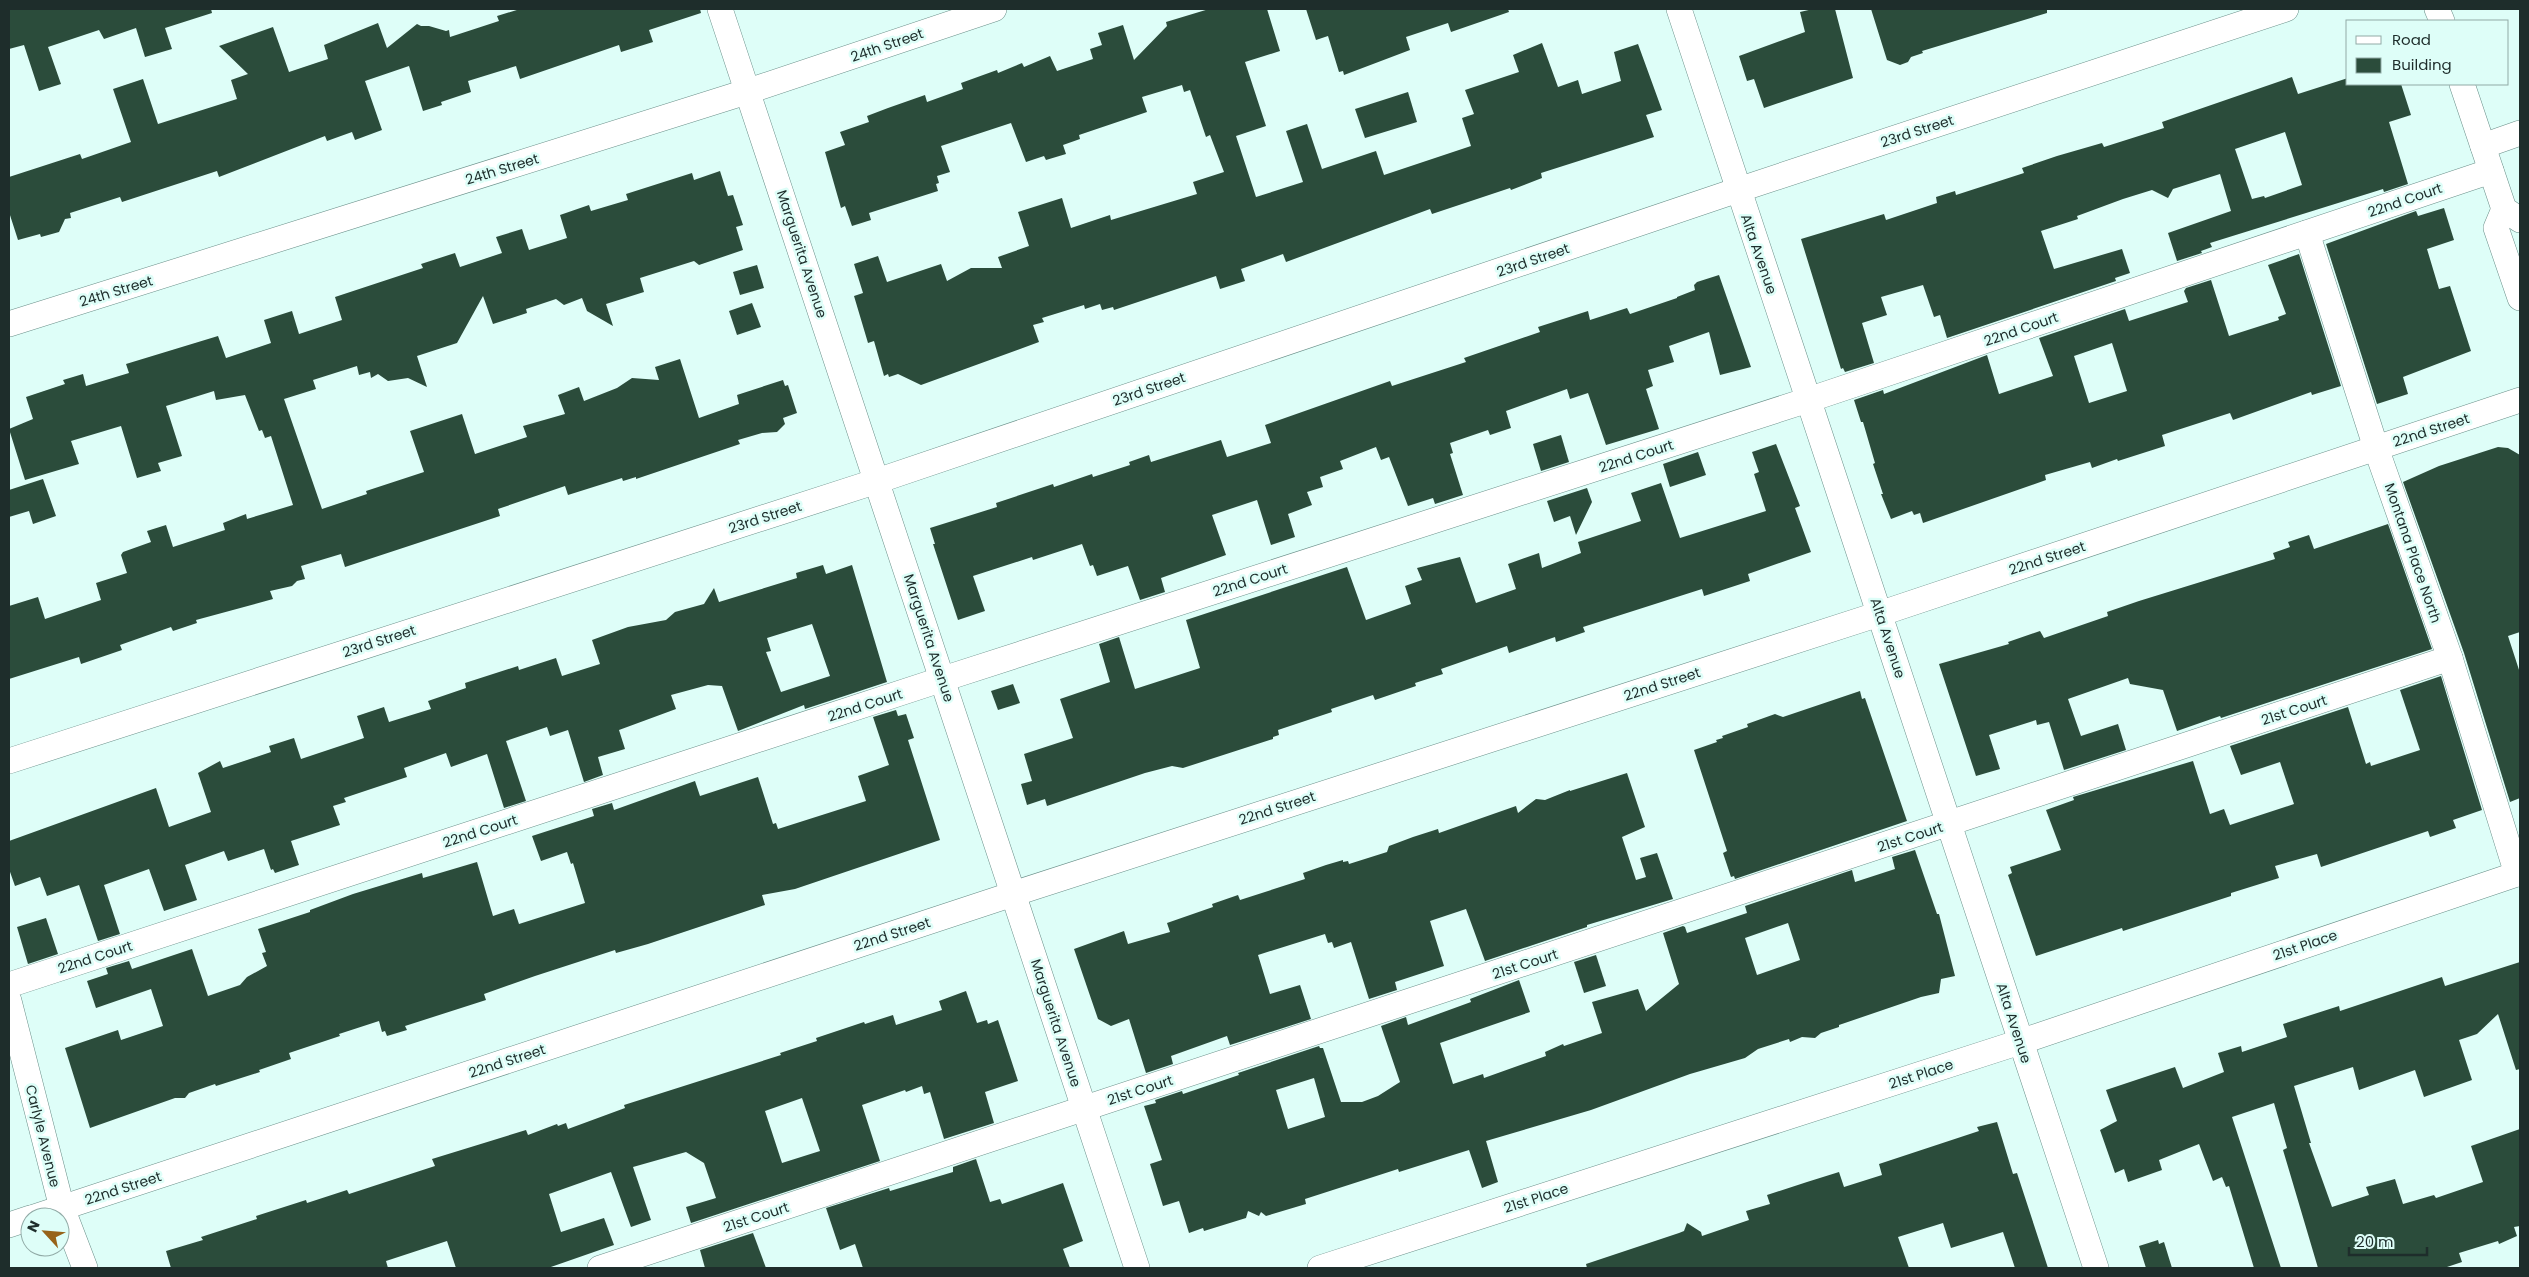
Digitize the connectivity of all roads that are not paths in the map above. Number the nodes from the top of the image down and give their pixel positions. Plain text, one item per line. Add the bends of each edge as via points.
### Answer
1 (720, 9) edge
2 (994, 9) edge
3 (1679, 9) edge
4 (2286, 9) edge
5 (2462, 85) edge
6 (749, 91) junction
7 (2520, 133) edge
8 (2483, 146) junction
9 (2491, 171) junction
10 (1738, 190) junction
11 (2512, 215) edge
12 (2307, 233) junction
13 (2520, 298) edge
14 (9, 324) edge
15 (1808, 400) junction
16 (2520, 400) edge
17 (2376, 448) junction
18 (878, 481) junction
19 (1878, 614) junction
20 (2450, 658) junction
21 (943, 679) junction
22 (9, 761) edge
23 (1950, 824) junction
24 (2519, 873) edge
25 (1013, 894) junction
26 (9, 985) edge
27 (9, 1001) edge
28 (2020, 1042) junction
29 (1084, 1109) junction
30 (62, 1207) edge
31 (65, 1207) edge
32 (70, 1229) edge
33 (85, 1268) edge
34 (600, 1268) edge
35 (1137, 1268) edge
36 (1320, 1268) edge
37 (2096, 1268) edge

1 - 6 street, Marguerita Avenue
2 - 6 street, 24th Street
3 - 10 street, Alta Avenue
4 - 10 street, 23rd Street
5 - 8 street
6 - 14 street, 24th Street
6 - 18 street, Marguerita Avenue
7 - 8 street
8 - 9 street
9 - 11 street
9 - 12 street, 22nd Court
10 - 15 street, Alta Avenue
10 - 18 street, 23rd Street
11 - 13 street via 2496,228
12 - 15 street, 22nd Court
12 - 17 street, Montana Place North
15 - 19 street, Alta Avenue
15 - 21 street, 22nd Court
16 - 17 street, 22nd Street
17 - 19 street, 22nd Street
17 - 20 street, Montana Place North
18 - 21 street, Marguerita Avenue
18 - 22 street, 23rd Street
19 - 23 street, Alta Avenue
19 - 25 street, 22nd Street
20 - 23 street, 21st Court
20 - 24 street, Montana Place North
21 - 25 street, Marguerita Avenue
21 - 26 street, 22nd Court
23 - 28 street, Alta Avenue
23 - 29 street, 21st Court
24 - 28 street, 21st Place
25 - 29 street, Marguerita Avenue
25 - 31 street, 22nd Street
27 - 30 street, Carlyle Avenue
28 - 36 street, 21st Place
28 - 37 street, Alta Avenue
29 - 34 street, 21st Court
29 - 35 street, Marguerita Avenue
32 - 33 street, Carlyle Avenue

